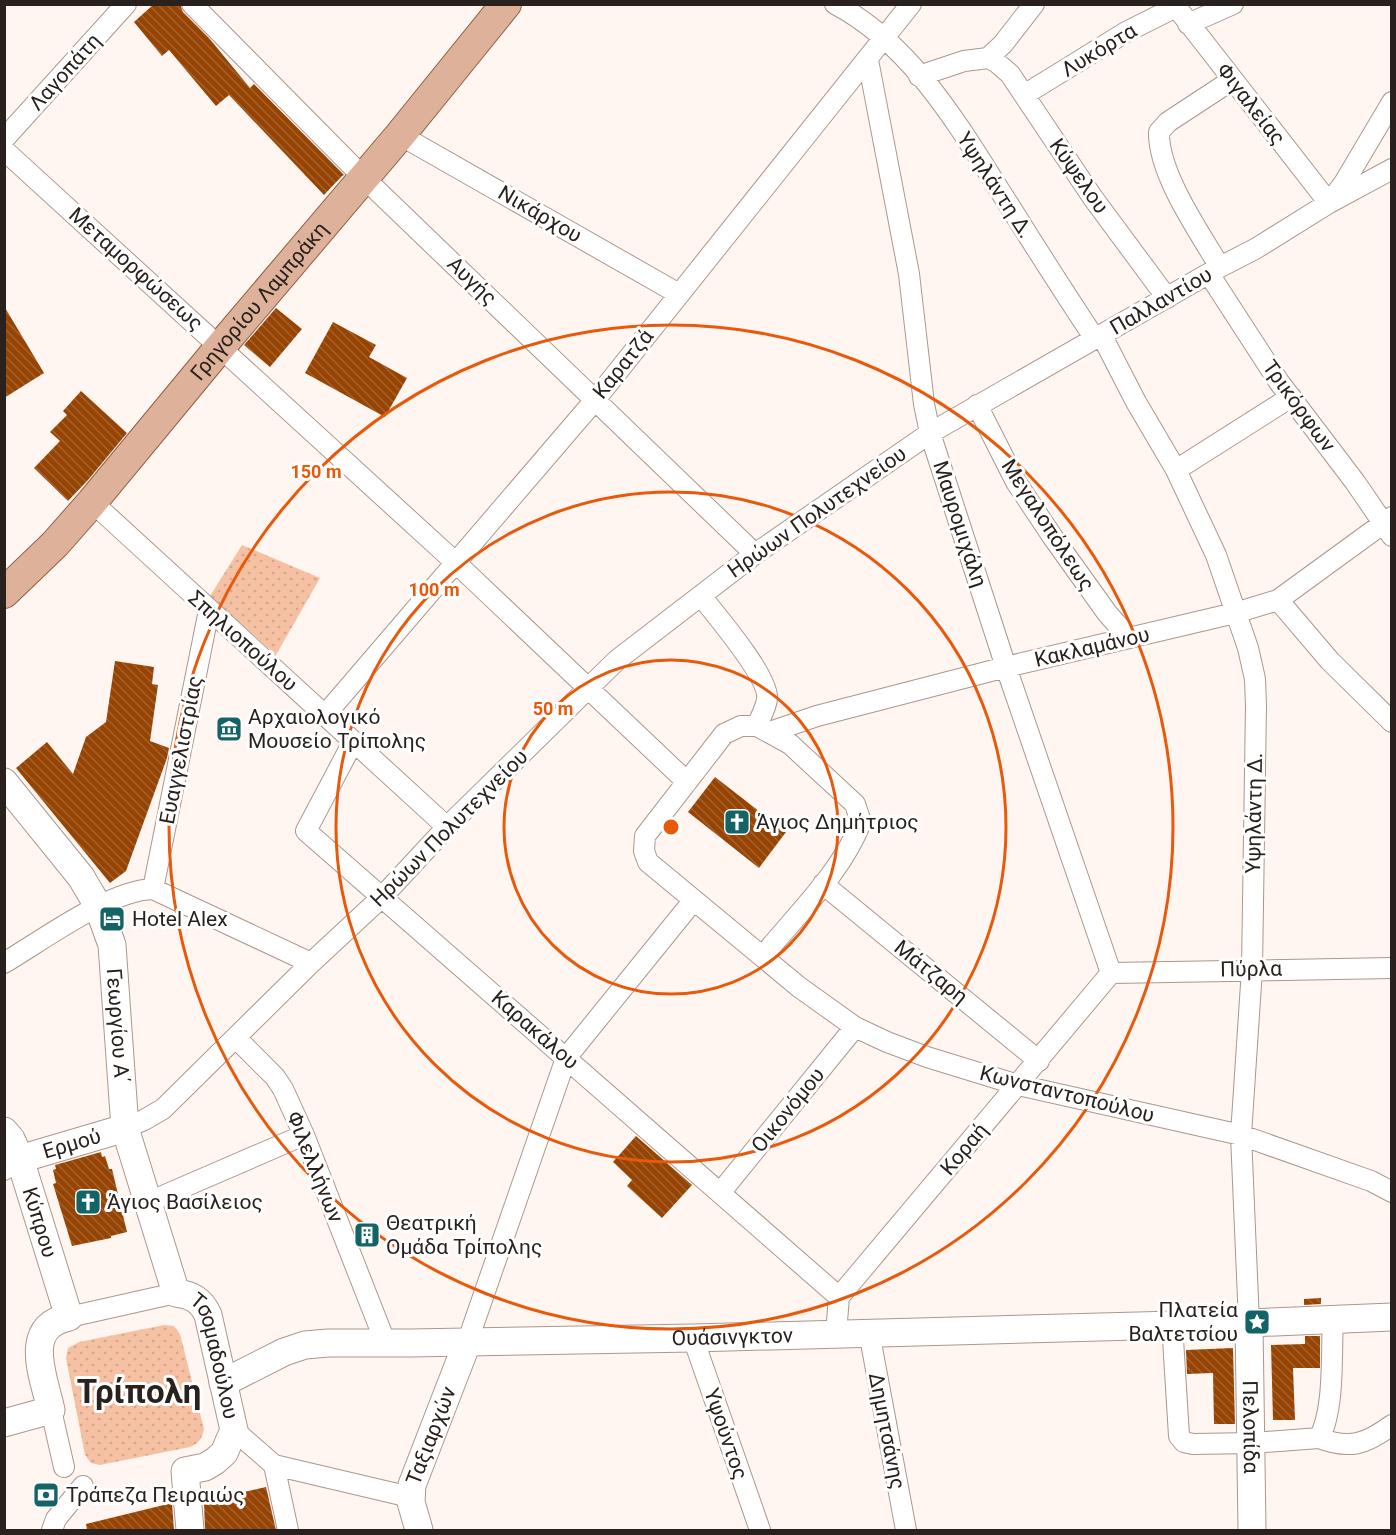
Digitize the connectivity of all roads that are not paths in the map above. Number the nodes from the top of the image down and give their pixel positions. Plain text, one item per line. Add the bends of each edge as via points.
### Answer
1 (126, 4) edge
2 (192, 4) edge
3 (506, 4) edge
4 (911, 4) edge
5 (1034, 4) edge
6 (1233, 4) edge
7 (1175, 6) edge
8 (847, 7) edge
9 (1188, 24) junction
10 (885, 38) junction
11 (987, 58) junction
12 (868, 60) junction
13 (920, 76) junction
14 (1232, 80) junction
15 (1024, 95) junction
16 (1392, 102) edge
17 (400, 135) junction
18 (4, 139) edge
19 (4, 150) edge
20 (1392, 169) edge
21 (364, 178) junction
22 (1329, 203) junction
23 (1215, 270) junction
24 (679, 294) junction
25 (1167, 298) junction
26 (1099, 338) junction
27 (221, 346) junction
28 (1291, 397) junction
29 (595, 399) junction
30 (977, 405) junction
31 (930, 433) junction
32 (1176, 470) junction
33 (92, 502) junction
34 (1389, 525) edge
35 (756, 554) junction
36 (455, 562) junction
37 (5, 592) edge
38 (701, 596) junction
39 (1278, 600) junction
40 (209, 610) junction
41 (1235, 613) junction
42 (1129, 638) junction
43 (1006, 667) junction
44 (589, 688) junction
45 (325, 715) junction
46 (1392, 722) edge
47 (763, 729) junction
48 (353, 741) junction
49 (4, 782) edge
50 (687, 782) junction
51 (447, 827) junction
52 (823, 884) junction
53 (153, 889) junction
54 (382, 897) junction
55 (693, 901) junction
56 (98, 906) junction
57 (763, 956) junction
58 (4, 963) edge
59 (311, 963) junction
60 (1392, 968) edge
61 (1252, 969) junction
62 (1111, 973) junction
63 (855, 1027) junction
64 (236, 1038) junction
65 (566, 1058) junction
66 (1039, 1061) junction
67 (1018, 1085) junction
68 (125, 1128) junction
69 (4, 1131) edge
70 (304, 1135) junction
71 (1240, 1135) junction
72 (12, 1164) edge
73 (1392, 1192) edge
74 (720, 1193) junction
75 (149, 1202) junction
76 (176, 1293) junction
77 (839, 1297) junction
78 (69, 1317) junction
79 (1392, 1317) edge
80 (1333, 1319) junction
81 (1172, 1323) junction
82 (1249, 1323) junction
83 (869, 1332) junction
84 (836, 1333) junction
85 (693, 1338) junction
86 (467, 1342) junction
87 (386, 1344) junction
88 (224, 1383) junction
89 (51, 1410) junction
90 (4, 1423) edge
91 (1392, 1425) edge
92 (234, 1430) junction
93 (1319, 1438) junction
94 (1252, 1443) junction
95 (274, 1465) junction
96 (64, 1467) dead end
97 (83, 1486) dead end
98 (410, 1497) junction
99 (52, 1530) edge
100 (190, 1530) edge
101 (288, 1530) edge
102 (419, 1530) edge
103 (760, 1530) edge
104 (906, 1530) edge
105 (1252, 1530) edge

1 - 18 street, Λαγοπάτη
2 - 21 street, Αυγής
3 - 17 main road, Γρηγορίου Λαμπράκη
4 - 10 street, Καρατζά
5 - 11 street
6 - 9 street
7 - 9 street, Φιγαλείας
7 - 15 street, Λυκόρτα
8 - 10 street, Υψηλάντη Δ.
9 - 14 street, Φιγαλείας
10 - 12 street, Καρατζά
10 - 13 street, Υψηλάντη Δ.
11 - 13 street via 964,61
11 - 15 street, Κύψελου via 1010,74
12 - 24 street, Καρατζά
12 - 31 street, Μαυρομιχάλη via 909,274
13 - 26 street, Υψηλάντη Δ. via 966,138
14 - 22 street, Φιγαλείας
14 - 23 street, Τρικόρφων via 1159,132 1170,176
15 - 25 street, Κύψελου
16 - 22 street
17 - 21 main road, Γρηγορίου Λαμπράκη
17 - 24 street, Νικάρχου
19 - 27 street, Μεταμορφώσεως
20 - 22 street, Παλλαντίου
21 - 27 main road, Γρηγορίου Λαμπράκη
21 - 29 street, Αυγής
22 - 23 street, Παλλαντίου
23 - 25 street, Παλλαντίου
23 - 28 street, Τρικόρφων via 1250,338
24 - 29 street, Καρατζά
25 - 26 street, Παλλαντίου
26 - 30 street, Παλλαντίου
26 - 32 street, Υψηλάντη Δ.
27 - 33 main road, Γρηγορίου Λαμπράκη
27 - 36 street, Μεταμορφώσεως
28 - 32 street
28 - 34 street, Τρικόρφων
29 - 35 street, Αυγής
29 - 36 street, Καρατζά
30 - 31 street, Παλλαντίου
30 - 42 street, Μεγαλοπόλεως via 1016,482 1107,613
31 - 35 street, Ηρώων Πολυτεχνείου
31 - 43 street, Μαυρομιχάλη
32 - 41 street, Υψηλάντη Δ. via 1216,555
33 - 37 main road, Γρηγορίου Λαμπράκη
33 - 40 street, Σπηλιοπούλου
34 - 39 street, Κακλαμάνου
35 - 38 street, Ηρώων Πολυτεχνείου
36 - 44 street, Μεταμορφώσεως
36 - 45 street, Καρατζά
38 - 44 street, Ηρώων Πολυτεχνείου via 617,660
38 - 47 street via 764,682 768,698
39 - 41 street, Κακλαμάνου
39 - 46 street via 1330,661
40 - 45 street, Σπηλιοπούλου
40 - 53 street, Ευαγγελιστρίας
41 - 42 street, Κακλαμάνου
41 - 61 street, Υψηλάντη Δ. via 1248,648 1256,692
42 - 43 street, Κακλαμάνου
43 - 47 street, Κακλαμάνου
43 - 62 street, Μαυρομιχάλη
44 - 50 street, Μεταμορφώσεως
44 - 51 street, Ηρώων Πολυτεχνείου
45 - 48 street, Σπηλιοπούλου
47 - 50 street via 741,726 724,734
47 - 52 street via 790,744 855,804 861,822 854,841
48 - 51 street, Σπηλιοπούλου
48 - 54 street, Καρακάλου via 306,831
49 - 56 main road, Γεωργίου Α΄ via 81,877
50 - 55 street via 645,836 644,850 648,862
51 - 54 street, Ηρώων Πολυτεχνείου
52 - 57 street
52 - 66 street, Μάτζαρη
53 - 56 street via 132,892
53 - 59 street
54 - 59 street, Ηρώων Πολυτεχνείου
54 - 65 street, Καρακάλου
55 - 57 street
55 - 65 street
56 - 58 street
56 - 68 main road, Γεωργίου Α΄ via 112,945
57 - 63 street, Κωνσταντοπούλου
59 - 64 street, Ηρώων Πολυτεχνείου
60 - 61 street, Πύρλα
61 - 62 street, Πύρλα
61 - 71 street, Υψηλάντη Δ.
62 - 66 street, Κοραή
63 - 67 street, Κωνσταντοπούλου via 927,1058
63 - 74 street, Οικονόμου
64 - 68 street, Ηρώων Πολυτεχνείου via 163,1109
64 - 70 street, Φιλελλήνων via 275,1077
65 - 74 street, Καρακάλου
65 - 86 street
66 - 67 street, Κοραή
67 - 71 street, Κωνσταντοπούλου
67 - 77 street, Κοραή
68 - 72 main road, Ερμού
68 - 75 main road, Γεωργίου Α΄
69 - 72 main road, Κύπρου via 11,1139
70 - 75 street
70 - 87 street, Φιλελλήνων
71 - 73 street, Κωνσταντοπούλου
71 - 82 street, Υψηλάντη Δ.
72 - 78 main road, Κύπρου
74 - 77 street, Καρακάλου
75 - 76 main road, Γεωργίου Α΄
76 - 78 street, Τσομαδούλου
76 - 88 main road, Τσομαδούλου via 195,1298 203,1305
77 - 84 street
78 - 89 main road, Τσομαδούλου via 49,1324 39,1342
79 - 80 main road, Ουάσινγκτον
80 - 82 main road, Ουάσινγκτον
80 - 93 street via 1329,1409
81 - 82 main road, Ουάσινγκτον
81 - 83 main road, Ουάσινγκτον
81 - 94 street via 1179,1436 1193,1444
82 - 94 main road, Πελοπίδα
83 - 84 main road, Ουάσινγκτον
83 - 104 street, Δημητσάνης
84 - 85 main road, Ουάσινγκτον
85 - 86 main road, Ουάσινγκτον
85 - 103 street, Υψούντος
86 - 87 main road, Ουάσινγκτον
86 - 98 main road, Ταξιαρχών
87 - 88 main road, Ουάσινγκτον via 305,1345
88 - 92 main road, Τσομαδούλου
89 - 90 main road
89 - 96 street, Τσομαδούλου
91 - 93 street via 1359,1444 1336,1445
92 - 95 street
92 - 100 main road, Τσομαδούλου via 224,1453 215,1461 185,1471
93 - 94 street
94 - 105 main road, Πελοπίδα
95 - 98 street
95 - 101 street
97 - 99 street
98 - 102 main road, Ταξιαρχών

